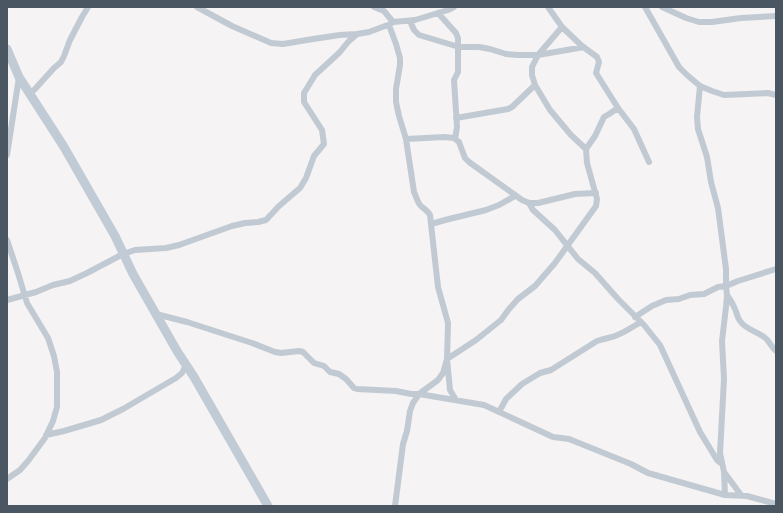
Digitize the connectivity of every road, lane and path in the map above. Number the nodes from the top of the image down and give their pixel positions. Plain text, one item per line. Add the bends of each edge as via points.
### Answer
1 (88, 7) edge
2 (197, 7) edge
3 (374, 7) edge
4 (454, 7) edge
5 (548, 7) edge
6 (645, 7) edge
7 (662, 7) edge
8 (438, 13) junction
9 (776, 16) edge
10 (410, 21) junction
11 (391, 24) junction
12 (562, 27) junction
13 (357, 34) junction
14 (459, 47) junction
15 (584, 47) junction
16 (7, 49) edge
17 (538, 55) junction
18 (19, 77) junction
19 (535, 85) junction
20 (700, 86) junction
21 (29, 94) junction
22 (776, 95) edge
23 (618, 108) junction
24 (456, 118) junction
25 (406, 138) junction
26 (455, 139) junction
27 (586, 149) junction
28 (7, 155) edge
29 (649, 162) dead end
30 (596, 192) junction
31 (515, 196) junction
32 (530, 204) junction
33 (431, 224) junction
34 (7, 240) edge
35 (568, 246) junction
36 (123, 254) junction
37 (776, 270) edge
38 (726, 286) junction
39 (24, 295) junction
40 (727, 295) junction
41 (7, 300) edge
42 (156, 314) junction
43 (635, 317) junction
44 (641, 322) junction
45 (776, 351) edge
46 (447, 359) junction
47 (186, 365) junction
48 (419, 394) junction
49 (456, 400) junction
50 (499, 412) junction
51 (46, 435) junction
52 (721, 463) junction
53 (724, 472) junction
54 (7, 479) edge
55 (726, 495) junction
56 (741, 495) junction
57 (776, 504) edge
58 (268, 506) edge
59 (395, 506) edge

1 - 21 street via 61,62
2 - 13 street via 271,44
3 - 11 street via 384,11
4 - 8 street
5 - 12 street
6 - 20 street via 679,66
7 - 9 street via 699,22
8 - 10 street
8 - 14 street via 456,33
10 - 11 street
10 - 14 street via 419,35
11 - 13 street
11 - 25 street via 400,58 396,102
12 - 15 street
12 - 17 street
13 - 36 street via 315,75 304,93 304,102 322,130 324,144 314,156 300,188 266,220 232,226 179,245 135,250
14 - 17 street via 479,47 506,54
14 - 24 street via 458,72 454,80
15 - 17 street
15 - 23 street via 597,56 599,62 596,73
16 - 18 street
17 - 19 street via 532,67
18 - 21 street
18 - 28 street
19 - 24 street via 508,109
19 - 27 street via 555,115
20 - 22 street via 724,95
20 - 38 street via 698,128 720,217
21 - 36 street via 64,147
23 - 27 street via 604,117
23 - 29 street via 634,129
24 - 26 street
25 - 26 street
25 - 33 street via 416,199 430,215
26 - 31 street via 469,162
27 - 30 street via 587,163
30 - 32 street
30 - 35 street via 596,206
31 - 32 street
31 - 33 street via 486,210
32 - 35 street
33 - 46 street via 438,287 448,323
34 - 39 street
35 - 43 street
35 - 46 street via 544,277 518,298 501,320
36 - 39 street via 87,274
36 - 42 street
37 - 38 street
38 - 40 street
38 - 43 street via 704,294 666,300
39 - 41 street
39 - 51 street via 48,338 58,372 57,407
40 - 45 street via 738,319 768,340
40 - 52 street via 722,341 724,379
42 - 47 street
42 - 48 street via 275,352 303,352 314,363 338,374 357,389
43 - 44 street
44 - 50 street via 625,332 597,342 522,384 506,399
44 - 52 street via 660,345 700,432
46 - 48 street via 438,380
46 - 49 street via 450,390
47 - 51 street via 176,378 117,412 101,420
47 - 58 street
48 - 49 street
48 - 59 street via 410,411
49 - 50 street via 484,405
50 - 55 street via 553,437 569,439 648,473
51 - 54 street via 20,470
52 - 53 street
53 - 55 street
53 - 56 street
55 - 56 street
56 - 57 street

